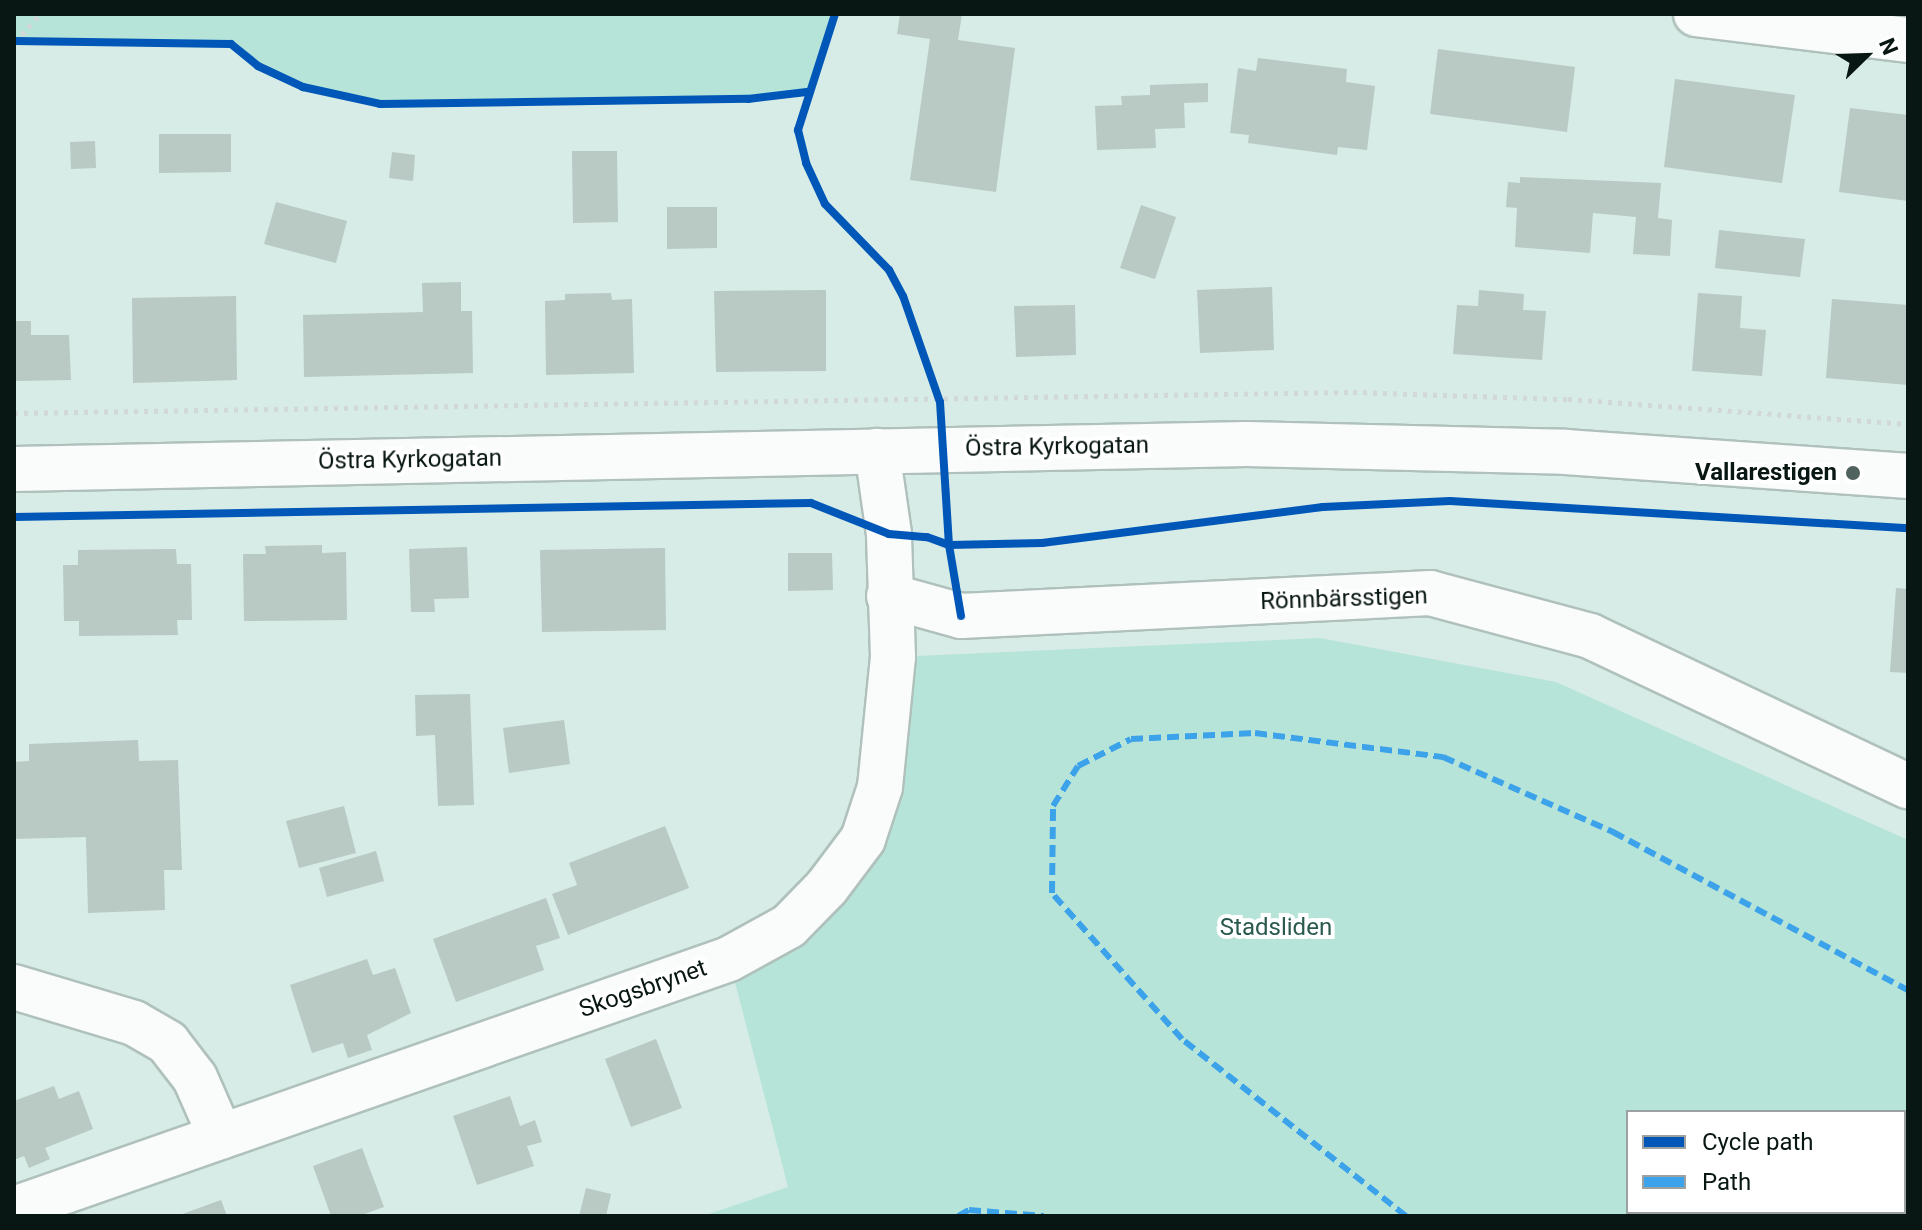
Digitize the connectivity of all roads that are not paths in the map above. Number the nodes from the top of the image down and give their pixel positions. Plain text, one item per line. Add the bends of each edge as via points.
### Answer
1 (1696, 14) edge
2 (1908, 40) edge
3 (877, 451) junction
4 (14, 469) edge
5 (1908, 476) edge
6 (889, 596) junction
7 (1908, 786) edge
8 (14, 987) edge
9 (221, 1137) junction
10 (14, 1209) edge

1 - 2 street
3 - 4 street, Östra Kyrkogatan
3 - 5 street, Östra Kyrkogatan via 1454,446
3 - 6 street, Skogsbrynet via 889,534
6 - 7 street, Rönnbärsstigen via 961,616 1430,593 1590,636
6 - 9 street, Skogsbrynet via 893,657 880,787 863,839 789,926 729,959
8 - 9 street via 134,1023 168,1043 195,1078
9 - 10 street, Skogsbrynet

